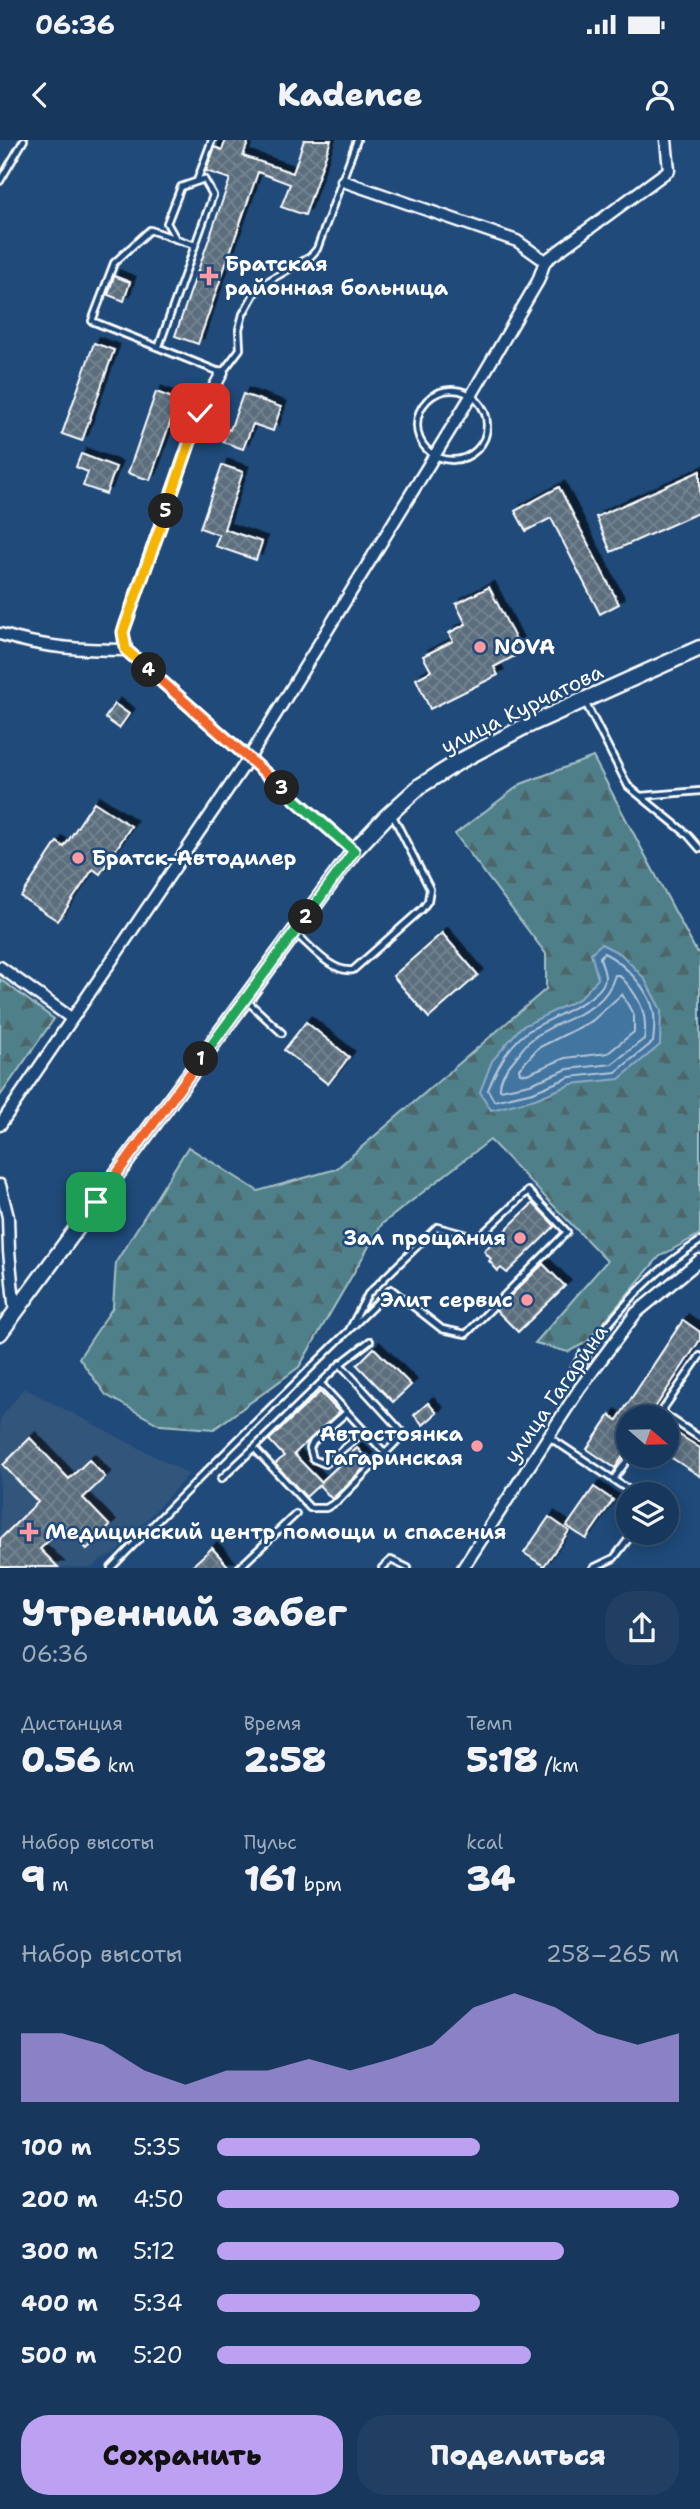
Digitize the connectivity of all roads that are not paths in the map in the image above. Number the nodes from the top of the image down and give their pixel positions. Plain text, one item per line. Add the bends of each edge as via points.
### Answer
1 (24, 140) edge
2 (212, 140) edge
3 (357, 140) edge
4 (666, 140) edge
5 (0, 181) edge
6 (197, 181) junction
7 (343, 181) junction
8 (176, 239) junction
9 (195, 245) dead end
10 (545, 261) junction
11 (159, 346) junction
12 (222, 373) junction
13 (471, 396) junction
14 (434, 455) junction
15 (0, 635) edge
16 (700, 648) edge
17 (126, 650) junction
18 (584, 700) junction
19 (249, 758) junction
20 (700, 791) edge
21 (640, 796) junction
22 (391, 812) junction
23 (700, 849) edge
24 (354, 851) junction
25 (295, 932) junction
26 (0, 967) edge
27 (245, 999) junction
28 (71, 1018) junction
29 (282, 1033) dead end
30 (0, 1125) edge
31 (0, 1185) edge
32 (700, 1241) edge
33 (700, 1260) edge
34 (16, 1313) junction
35 (349, 1330) junction
36 (0, 1333) edge
37 (370, 1340) dead end
38 (591, 1346) dead end
39 (700, 1356) edge
40 (341, 1364) junction
41 (321, 1384) junction
42 (666, 1405) edge
43 (347, 1412) junction
44 (679, 1426) edge
45 (365, 1431) junction
46 (549, 1436) junction
47 (700, 1438) edge
48 (254, 1448) junction
49 (385, 1453) junction
50 (622, 1468) edge
51 (221, 1479) dead end
52 (613, 1480) junction
53 (616, 1482) edge
54 (296, 1514) dead end
55 (623, 1545) edge
56 (111, 1567) edge
57 (239, 1567) edge
58 (382, 1567) edge
59 (408, 1567) edge
60 (463, 1567) edge
61 (593, 1567) edge

1 - 5 lane
2 - 6 lane
3 - 7 lane
4 - 10 street via 669,170
6 - 8 lane via 181,187 167,223
6 - 11 lane via 204,179 213,195
7 - 10 street via 517,241
7 - 12 lane via 317,249 258,286 249,300 239,329 240,349
8 - 9 lane
8 - 11 lane via 150,230 114,263 92,321
10 - 13 street
11 - 12 lane
12 - 17 street via 200,413 123,632
13 - 14 street
13 - 14 lane via 482,408 487,424 479,447 458,459
13 - 14 lane via 448,390 422,407 417,430
14 - 19 street
15 - 17 street via 75,650
16 - 18 main road, улица Курчатова
17 - 19 street
18 - 21 lane via 628,786
18 - 22 main road, улица Курчатова via 460,761 420,786
19 - 24 street
19 - 28 street
20 - 21 lane
21 - 23 lane
22 - 24 main road, улица Курчатова
22 - 25 lane via 430,889 422,909 353,970 334,967
24 - 25 main road, улица Курчатова
25 - 27 main road, улица Курчатова
26 - 28 street
27 - 29 lane
27 - 34 main road, улица Курчатова
28 - 30 street
31 - 34 street via 8,1217
32 - 38 lane via 628,1299
33 - 46 street, улица Гагарина via 636,1313
34 - 36 main road, улица Курчатова
35 - 35 lane via 391,1289 442,1329 466,1334 567,1232 527,1191 478,1238 437,1227 369,1294
35 - 56 lane
37 - 40 lane
39 - 42 lane
40 - 41 lane
40 - 49 lane via 404,1433
41 - 43 lane
41 - 48 lane
43 - 45 lane
43 - 45 lane via 313,1443 313,1458 325,1464
44 - 47 lane
45 - 49 lane
46 - 52 lane
46 - 60 street, улица Гагарина
48 - 49 lane via 310,1508 326,1508 338,1501
48 - 51 lane
50 - 52 lane
52 - 53 lane
54 - 57 lane
55 - 61 lane via 614,1558
58 - 59 lane via 391,1560

